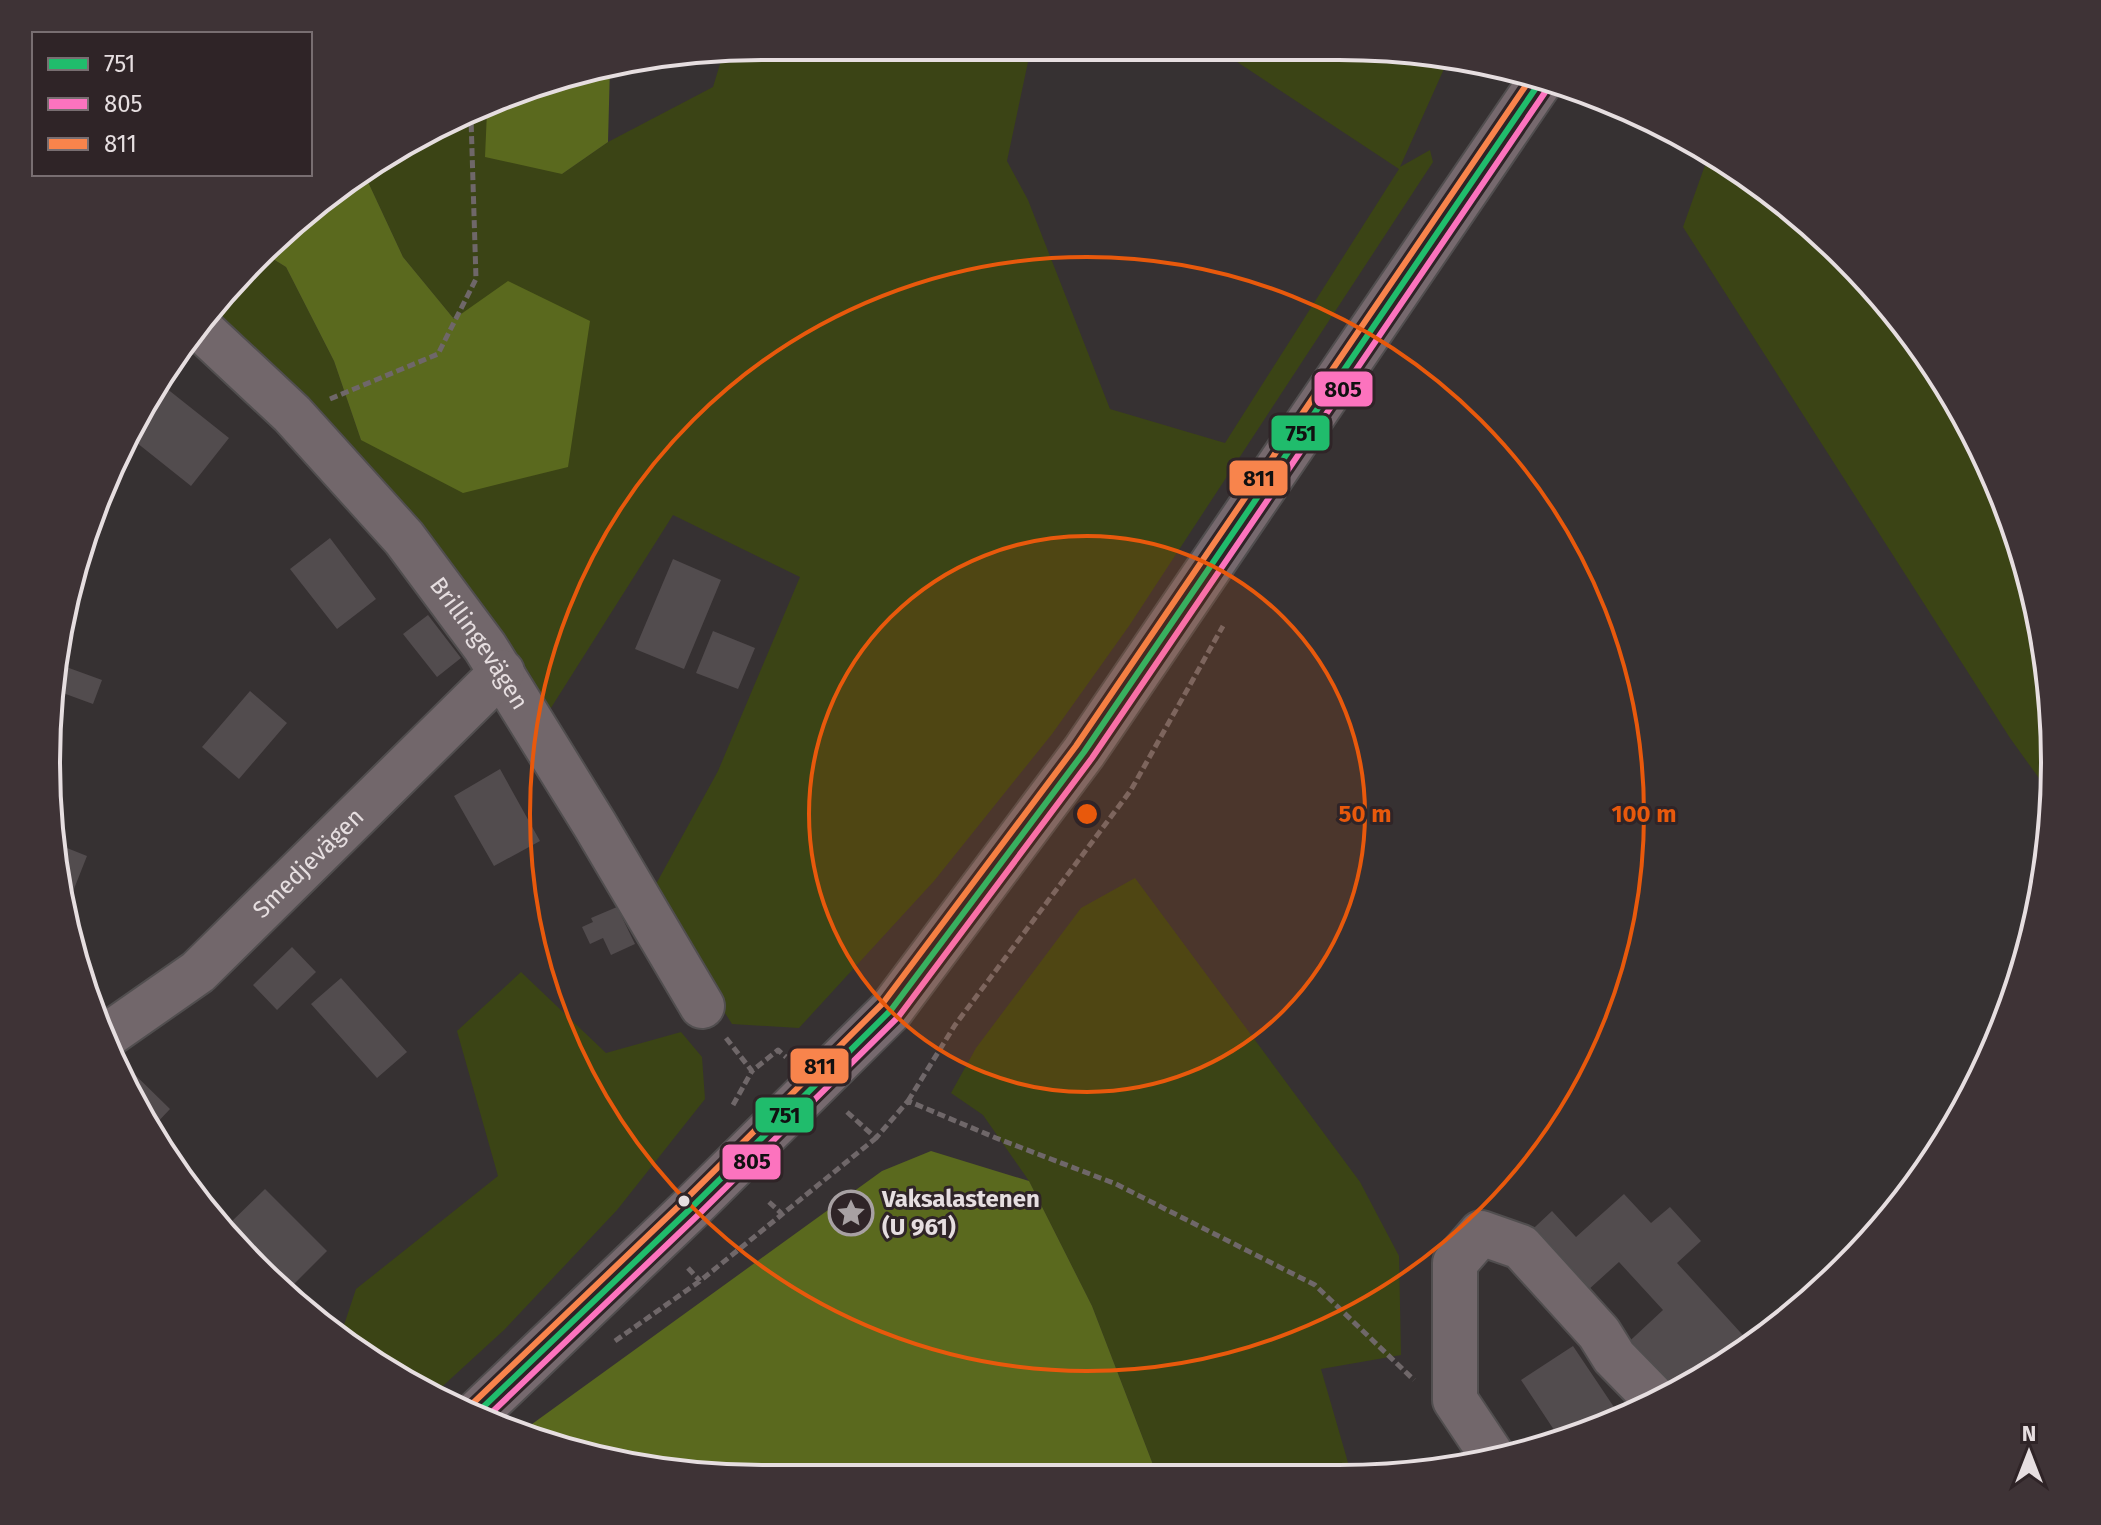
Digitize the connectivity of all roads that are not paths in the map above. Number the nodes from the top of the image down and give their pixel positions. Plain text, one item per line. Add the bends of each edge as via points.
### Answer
1 (1535, 89) edge
2 (206, 334) edge
3 (502, 672) junction
4 (702, 1006) road end
5 (113, 1031) edge
6 (1649, 1393) edge
7 (483, 1407) edge
8 (1487, 1449) edge

1 - 7 main road via 1084,752 891,1010
2 - 3 street, Brillingevägen via 292,414 404,538
3 - 4 street, Brillingevägen
3 - 5 street, Smedjevägen via 198,972
6 - 8 street via 1521,1247 1481,1233 1455,1263 1455,1400

